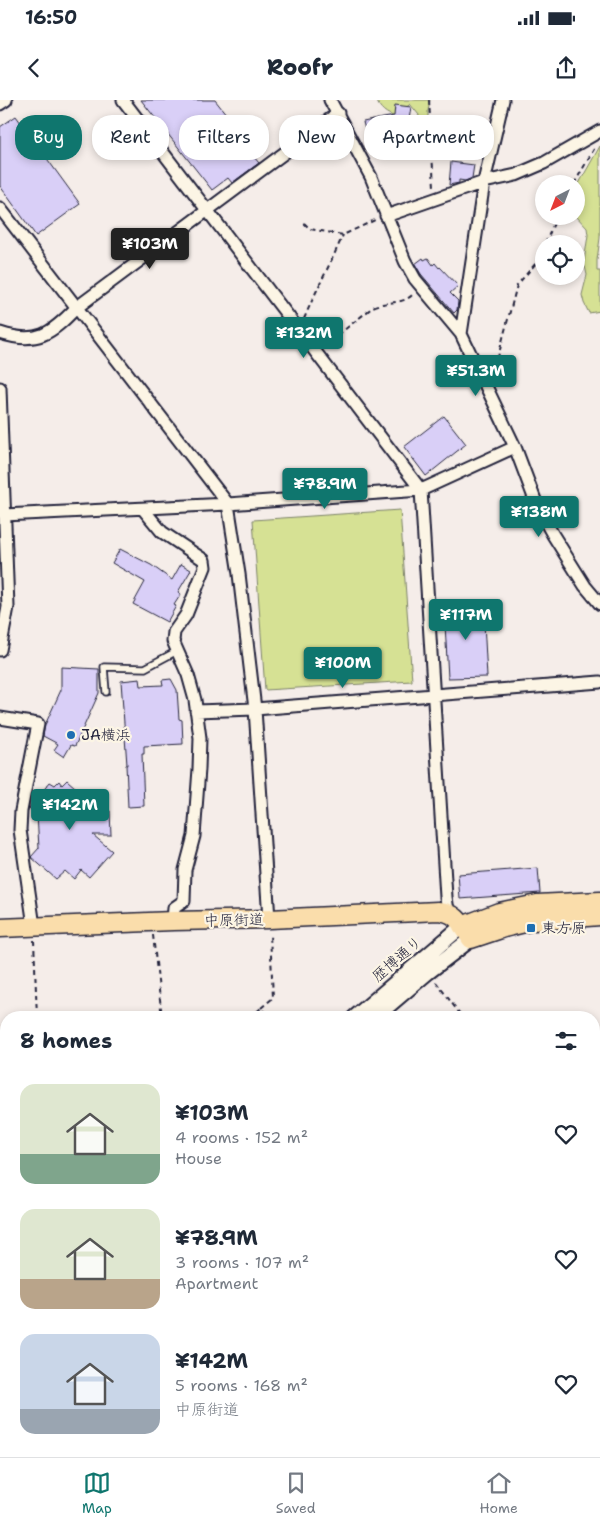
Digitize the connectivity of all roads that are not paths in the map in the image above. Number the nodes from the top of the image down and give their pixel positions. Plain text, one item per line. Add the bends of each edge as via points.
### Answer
1 (6, 100) edge
2 (123, 100) edge
3 (330, 100) edge
4 (503, 100) edge
5 (0, 104) edge
6 (338, 113) junction
7 (600, 131) edge
8 (484, 182) junction
9 (0, 208) edge
10 (207, 211) junction
11 (386, 216) junction
12 (76, 308) junction
13 (0, 333) edge
14 (461, 334) junction
15 (0, 388) edge
16 (516, 447) junction
17 (421, 490) junction
18 (228, 504) junction
19 (143, 509) junction
20 (4, 516) junction
21 (600, 604) edge
22 (0, 650) edge
23 (177, 651) junction
24 (600, 682) edge
25 (106, 692) dead end
26 (432, 695) junction
27 (255, 709) junction
28 (196, 711) junction
29 (0, 718) edge
30 (600, 901) edge
31 (448, 911) junction
32 (600, 916) edge
33 (270, 919) junction
34 (173, 921) junction
35 (34, 926) junction
36 (0, 928) edge
37 (467, 933) junction
38 (363, 1011) edge
39 (382, 1011) edge

1 - 5 street
2 - 10 street
3 - 6 street
4 - 8 street
6 - 10 street
6 - 11 street via 371,177
7 - 8 street via 516,176
8 - 11 street
8 - 14 street
9 - 12 street
10 - 12 street
10 - 17 street
11 - 14 street via 405,261 420,285
12 - 13 street via 58,327 46,334 32,338
12 - 18 street
14 - 16 street
15 - 20 street
16 - 17 street
16 - 21 street via 538,508 584,586
17 - 18 street
17 - 26 street
18 - 19 street
18 - 27 street
19 - 20 street
19 - 23 street via 162,532 204,560 205,567 186,615 174,632 173,642
20 - 22 street via 8,607
23 - 25 lane via 145,668 104,667
23 - 28 street via 188,675
24 - 26 street
26 - 27 street
26 - 31 street
27 - 28 street
27 - 33 street
28 - 34 street via 200,738 194,836 185,870 184,902 174,908
29 - 35 street via 38,724 20,830
30 - 37 main road via 537,904 499,912
31 - 33 main road, 中原街道
31 - 37 main road
32 - 37 main road via 533,921
33 - 34 main road, 中原街道
34 - 35 main road, 中原街道
35 - 36 main road, 中原街道
37 - 38 street, 歴博通り
37 - 39 street, 歴博通り

